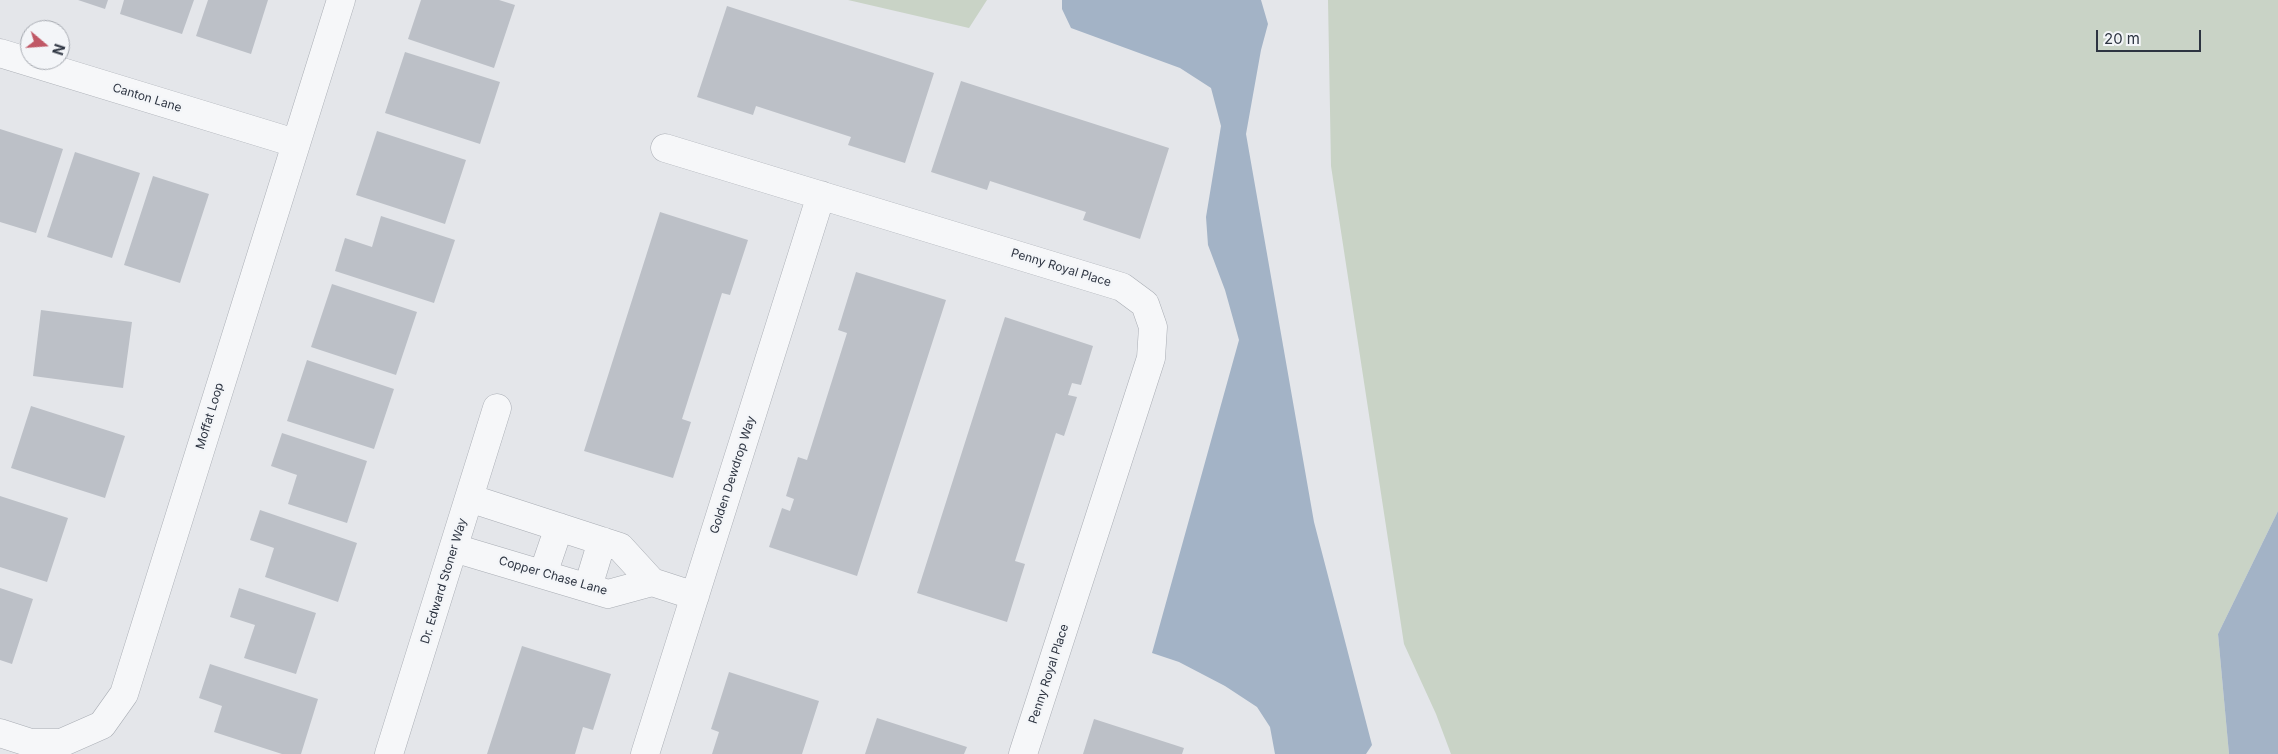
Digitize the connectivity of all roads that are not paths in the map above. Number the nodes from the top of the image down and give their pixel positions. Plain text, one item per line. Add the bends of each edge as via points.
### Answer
1 (341, 0) edge
2 (0, 53) edge
3 (295, 143) junction
4 (665, 148) dead end
5 (821, 196) junction
6 (498, 408) dead end
7 (470, 498) junction
8 (559, 527) junction
9 (602, 541) junction
10 (454, 548) junction
11 (544, 574) junction
12 (652, 582) junction
13 (588, 587) junction
14 (695, 596) junction
15 (0, 733) edge
16 (390, 754) edge
17 (645, 754) edge
18 (1023, 754) edge

1 - 3 street, Moffat Loop
2 - 3 street, Canton Lane
3 - 15 street, Moffat Loop via 124,694 102,725 61,743 31,743
4 - 5 street, Penny Royal Place
5 - 14 street, Golden Dewdrop Way
5 - 18 street, Penny Royal Place via 1122,287 1145,304 1154,327 1151,358
6 - 7 street, Dr. Edward Stoner Way
7 - 8 street
7 - 10 street, Dr. Edward Stoner Way
8 - 9 street
8 - 11 street
9 - 12 street via 620,547
9 - 13 street
10 - 11 street, Copper Chase Lane
10 - 16 street, Dr. Edward Stoner Way
11 - 13 street, Copper Chase Lane
12 - 13 street, Copper Chase Lane via 608,594
12 - 14 street
14 - 17 street, Golden Dewdrop Way

